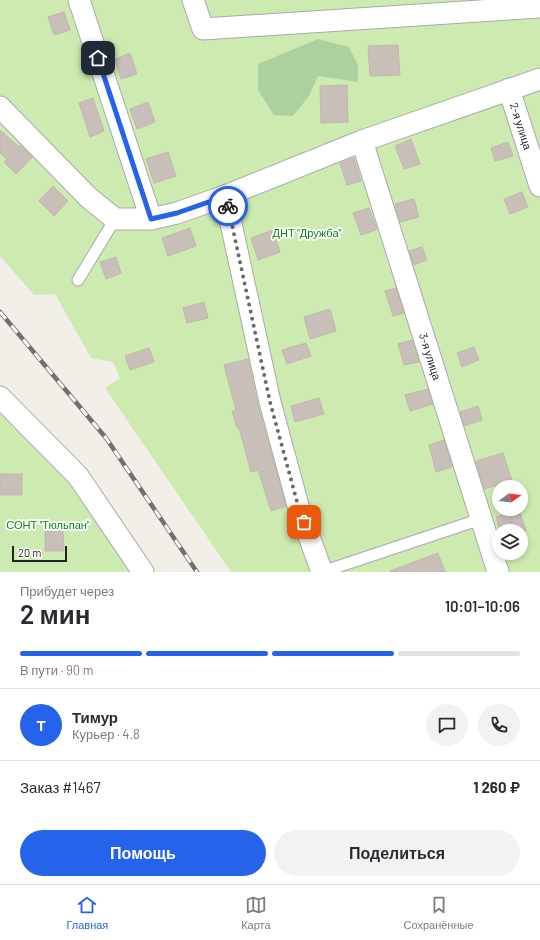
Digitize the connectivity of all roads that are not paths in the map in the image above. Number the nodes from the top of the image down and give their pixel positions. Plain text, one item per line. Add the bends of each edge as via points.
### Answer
1 (79, 0) edge
2 (193, 0) edge
3 (540, 7) edge
4 (540, 79) edge
5 (509, 89) junction
6 (0, 108) edge
7 (362, 141) junction
8 (540, 186) edge
9 (226, 196) junction
10 (115, 219) junction
11 (151, 219) junction
12 (78, 280) dead end
13 (0, 396) edge
14 (481, 519) junction
15 (143, 572) edge
16 (322, 572) edge
17 (498, 572) edge

1 - 11 street
2 - 3 street via 203,29
4 - 5 street
5 - 7 street
5 - 8 street, 2-я улица
6 - 10 street via 89,198
7 - 9 street
7 - 14 street, 3-я улица
9 - 11 street
9 - 16 street via 270,402 299,509
10 - 11 street
10 - 12 lane
13 - 15 street via 78,476
14 - 16 lane
14 - 17 street, 3-я улица

